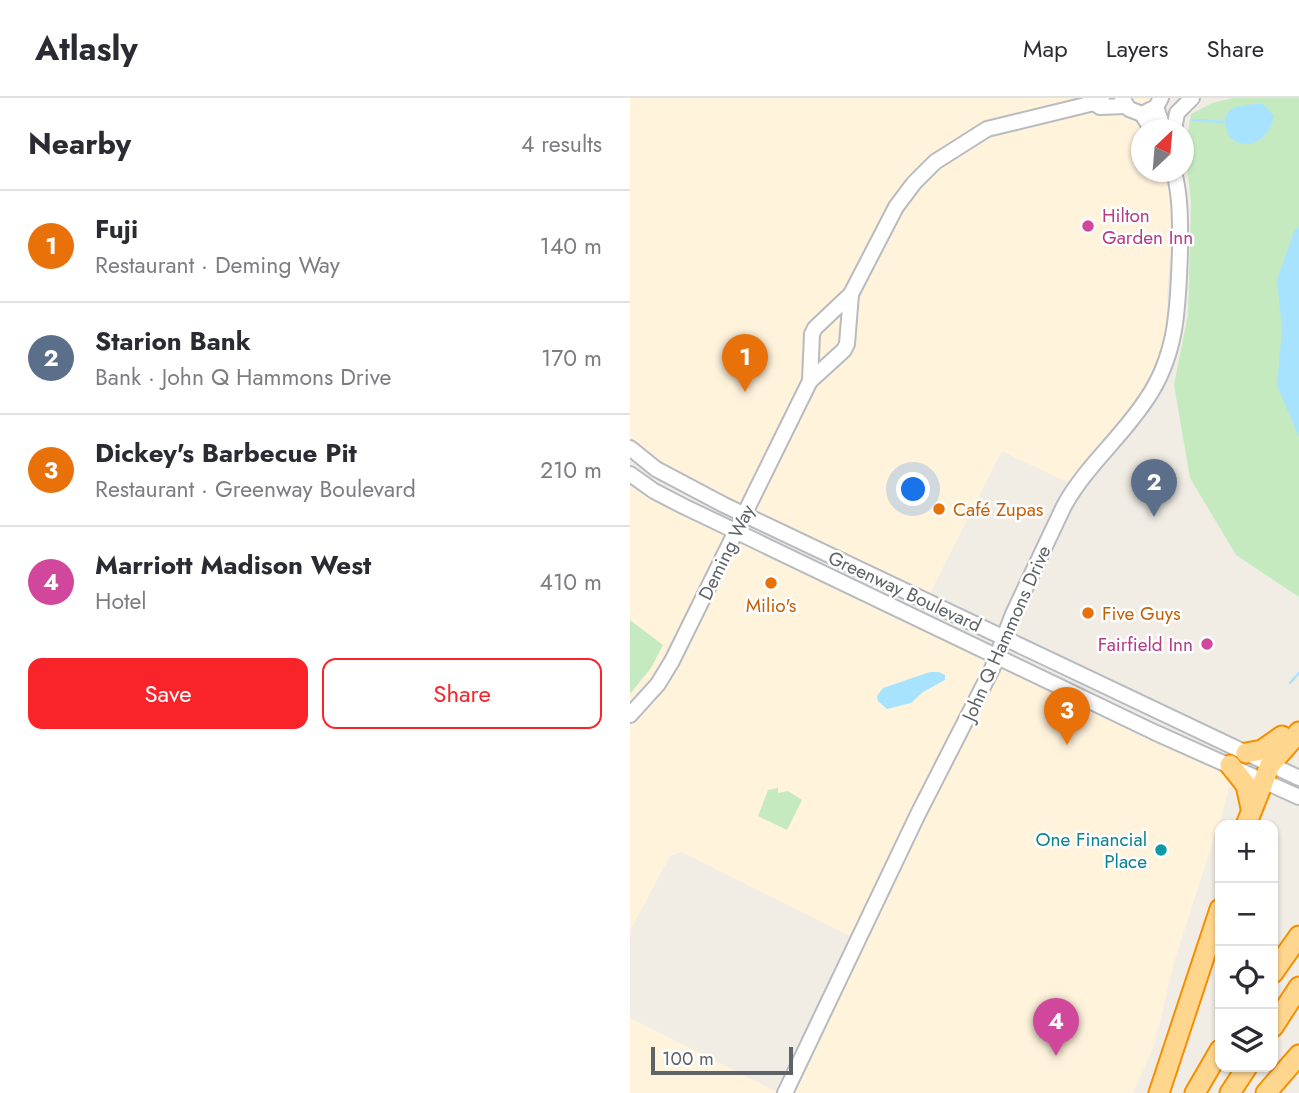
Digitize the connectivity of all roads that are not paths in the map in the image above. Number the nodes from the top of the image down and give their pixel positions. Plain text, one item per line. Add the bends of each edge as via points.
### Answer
1 (1192, 98) edge
2 (1098, 100) edge
3 (1160, 101) edge
4 (1124, 102) edge
5 (1142, 114) junction
6 (1145, 119) edge
7 (1162, 119) edge
8 (1176, 119) edge
9 (1175, 182) edge
10 (851, 293) junction
11 (810, 381) junction
12 (630, 448) edge
13 (630, 474) edge
14 (744, 515) junction
15 (736, 531) junction
16 (1003, 637) junction
17 (996, 657) junction
18 (630, 715) edge
19 (1299, 722) edge
20 (1299, 732) edge
21 (1238, 759) junction
22 (1267, 773) junction
23 (1299, 778) edge
24 (1299, 797) edge
25 (1249, 817) edge
26 (1215, 924) edge
27 (1299, 936) edge
28 (1278, 966) edge
29 (1299, 987) edge
30 (1278, 1019) edge
31 (1299, 1055) edge
32 (1215, 1059) edge
33 (1244, 1072) edge
34 (785, 1093) edge
35 (1158, 1093) edge
36 (1195, 1093) edge
37 (1230, 1093) edge
38 (1266, 1093) edge

1 - 8 street
2 - 4 street, Deming Way via 1100,107
2 - 10 street, Deming Way via 987,129 936,162 896,207
3 - 5 street
3 - 7 street
4 - 5 street
5 - 6 street
9 - 16 street, John Q Hammons Drive via 1181,222 1179,293 1175,334 1165,367 1130,422 1073,490
10 - 11 street, Deming Way via 847,344
10 - 11 street, Deming Way via 812,334
11 - 14 street, Deming Way
12 - 14 street, Greenway Boulevard via 656,470
13 - 15 street, Greenway Boulevard via 654,491
14 - 15 street, Deming Way
14 - 16 street, Greenway Boulevard
15 - 17 street, Greenway Boulevard
15 - 18 street, Deming Way via 672,661
16 - 17 street, John Q Hammons Drive
16 - 21 street, Greenway Boulevard
17 - 21 street, Greenway Boulevard via 1154,732
17 - 34 street, John Q Hammons Drive
19 - 21 highway via 1267,748
20 - 22 highway via 1275,757
21 - 22 street, Greenway Boulevard
21 - 25 highway
22 - 23 street, Greenway Boulevard
22 - 24 street, Greenway Boulevard
22 - 25 highway
26 - 35 highway
27 - 28 highway
29 - 30 highway
31 - 38 highway
32 - 36 highway
33 - 37 highway

